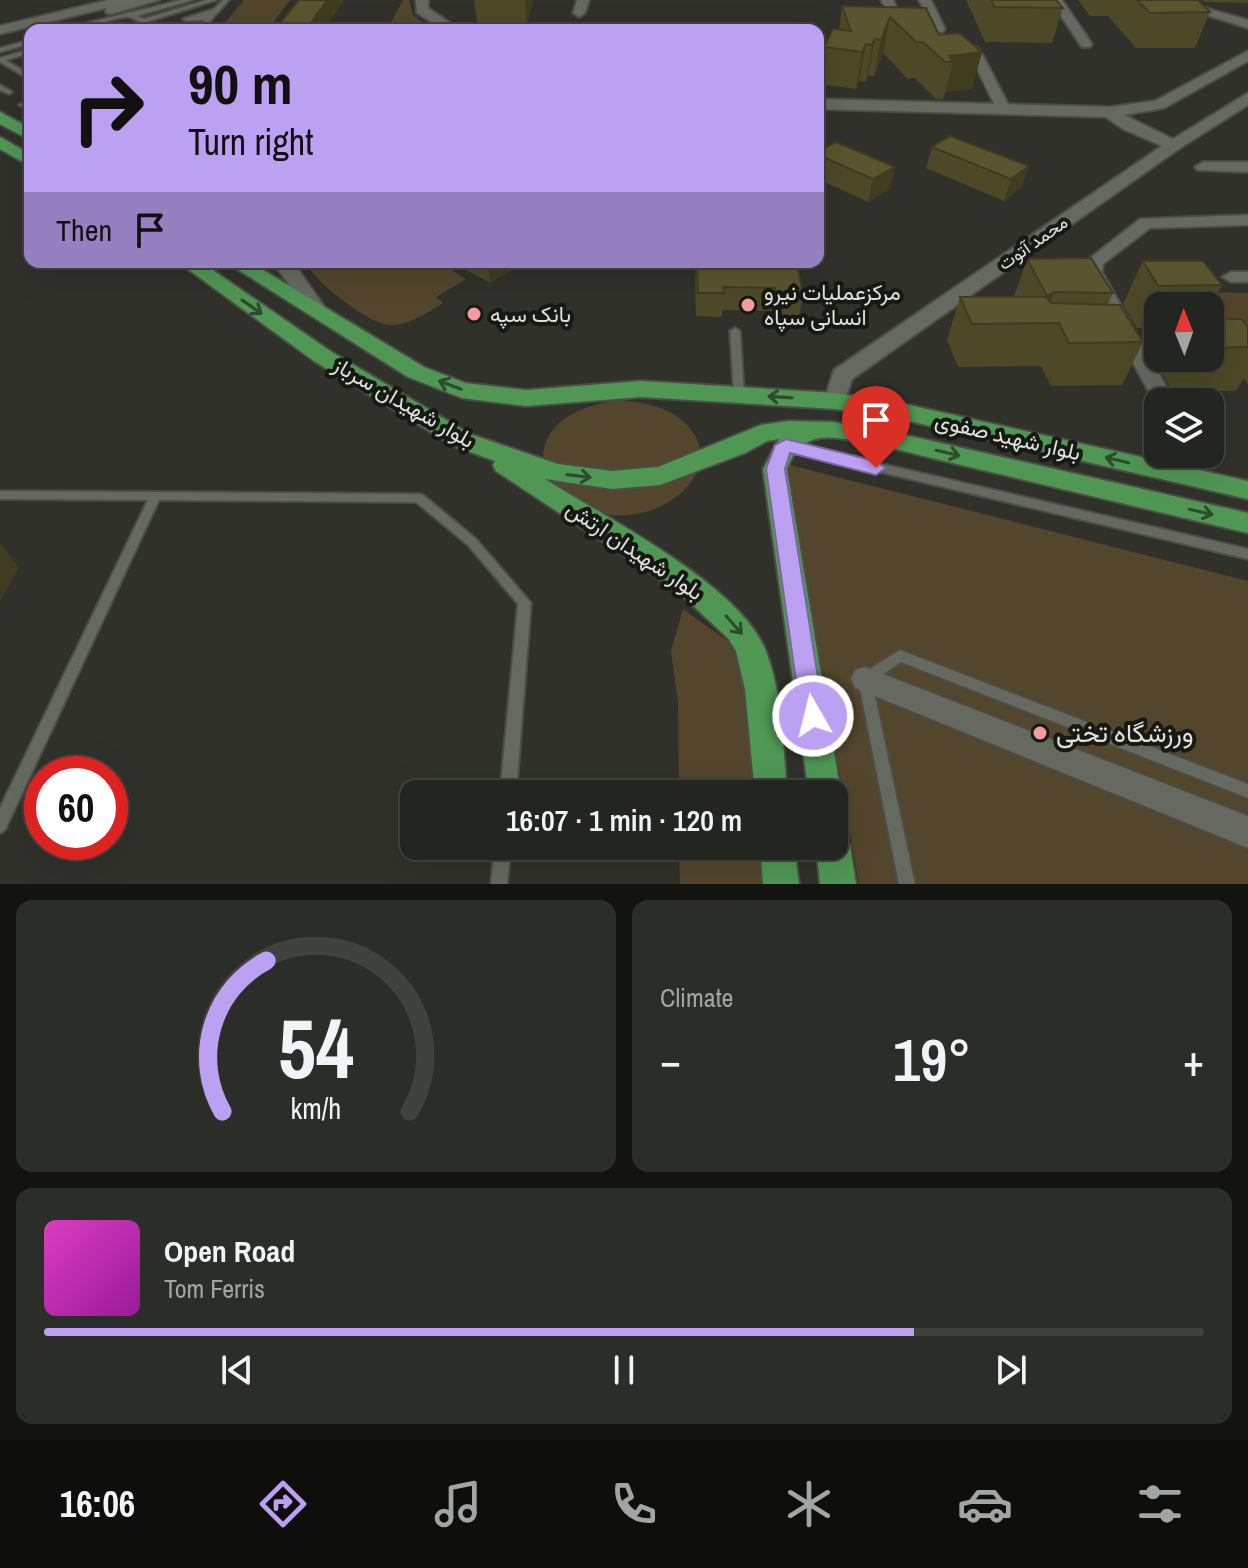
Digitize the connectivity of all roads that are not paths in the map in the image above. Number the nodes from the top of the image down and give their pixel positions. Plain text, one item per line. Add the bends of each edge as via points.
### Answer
1 (124, 0) edge
2 (153, 0) edge
3 (189, 0) edge
4 (213, 0) edge
5 (226, 0) edge
6 (422, 0) edge
7 (583, 0) edge
8 (925, 0) edge
9 (1056, 0) edge
10 (1164, 0) edge
11 (215, 11) junction
12 (579, 13) dead end
13 (136, 14) junction
14 (208, 18) junction
15 (144, 21) junction
16 (24, 24) edge
17 (25, 24) edge
18 (55, 24) edge
19 (89, 24) edge
20 (145, 24) edge
21 (204, 24) edge
22 (444, 24) edge
23 (1248, 24) edge
24 (939, 29) edge
25 (0, 30) edge
26 (24, 32) edge
27 (0, 38) edge
28 (24, 44) edge
29 (1086, 44) dead end
30 (0, 50) edge
31 (974, 50) edge
32 (24, 53) edge
33 (1248, 55) edge
34 (0, 59) edge
35 (24, 74) edge
36 (0, 87) edge
37 (9, 92) dead end
38 (1248, 98) edge
39 (824, 104) edge
40 (1004, 110) junction
41 (1110, 112) junction
42 (0, 117) edge
43 (24, 131) edge
44 (0, 142) edge
45 (1174, 145) junction
46 (24, 157) edge
47 (1203, 167) dead end
48 (1248, 167) edge
49 (1248, 221) edge
50 (197, 268) edge
51 (246, 268) edge
52 (287, 268) edge
53 (318, 312) junction
54 (735, 331) dead end
55 (1124, 342) junction
56 (1144, 343) edge
57 (1155, 388) edge
58 (739, 395) junction
59 (526, 398) joint
60 (835, 401) junction
61 (833, 430) junction
62 (462, 440) junction
63 (786, 445) junction
64 (736, 447) joint
65 (1248, 490) edge
66 (0, 495) edge
67 (156, 495) junction
68 (1248, 523) edge
69 (1248, 554) edge
70 (865, 679) junction
71 (509, 780) edge
72 (770, 780) edge
73 (823, 780) edge
74 (1248, 791) edge
75 (0, 825) edge
76 (1248, 832) edge
77 (502, 860) edge
78 (778, 860) edge
79 (835, 860) edge
80 (499, 884) edge
81 (781, 884) edge
82 (838, 884) edge
83 (907, 884) edge

1 - 17 street
2 - 18 street
3 - 13 lane
4 - 15 lane
5 - 11 lane
6 - 22 street via 422,10
7 - 12 street
8 - 24 street
9 - 29 street
10 - 23 street
11 - 14 lane
11 - 14 lane via 186,19
13 - 15 lane via 133,17
13 - 19 lane
14 - 21 lane
15 - 20 lane
16 - 25 street
26 - 27 street
28 - 30 lane
31 - 40 street
32 - 34 lane
33 - 41 street via 1159,105
34 - 35 lane
36 - 37 lane
38 - 45 street, محمد آتوت
39 - 40 street
40 - 41 street
41 - 45 street
42 - 43 main road
44 - 46 main road
45 - 60 street, محمد آتوت via 842,375
47 - 48 street
49 - 55 street via 1146,223 1094,262 1093,272
50 -> 62 main road, بلوار شهیدان سرباز via 322,356
51 - 53 main road, بلوار شهیدان سرباز
52 - 53 street
59 -> 53 main road, بلوار شهیدان سرباز via 462,390 416,372
54 - 58 lane
55 - 56 lane
55 - 57 street
58 - 59 main road, بلوار شهید صفوی via 641,389
60 -> 58 main road, بلوار شهید صفوی
65 -> 60 main road, بلوار شهید صفوی
61 - 63 main road via 798,436
61 - 64 main road, بلوار شهید صفوی via 761,433
61 -> 68 main road, بلوار شهید صفوی
62 -> 64 main road, بلوار شهیدان سرباز via 556,473 612,480 660,476
62 -> 72 main road, بلوار شهیدان ارتش via 715,604 746,640 759,682
63 - 69 lane
63 - 73 main road via 775,469
66 - 67 lane
67 - 71 lane via 419,498 472,542 525,603
67 - 75 lane
70 - 74 lane via 900,656
70 - 76 street
70 - 83 lane
77 - 80 lane
78 - 81 main road
79 - 82 main road

